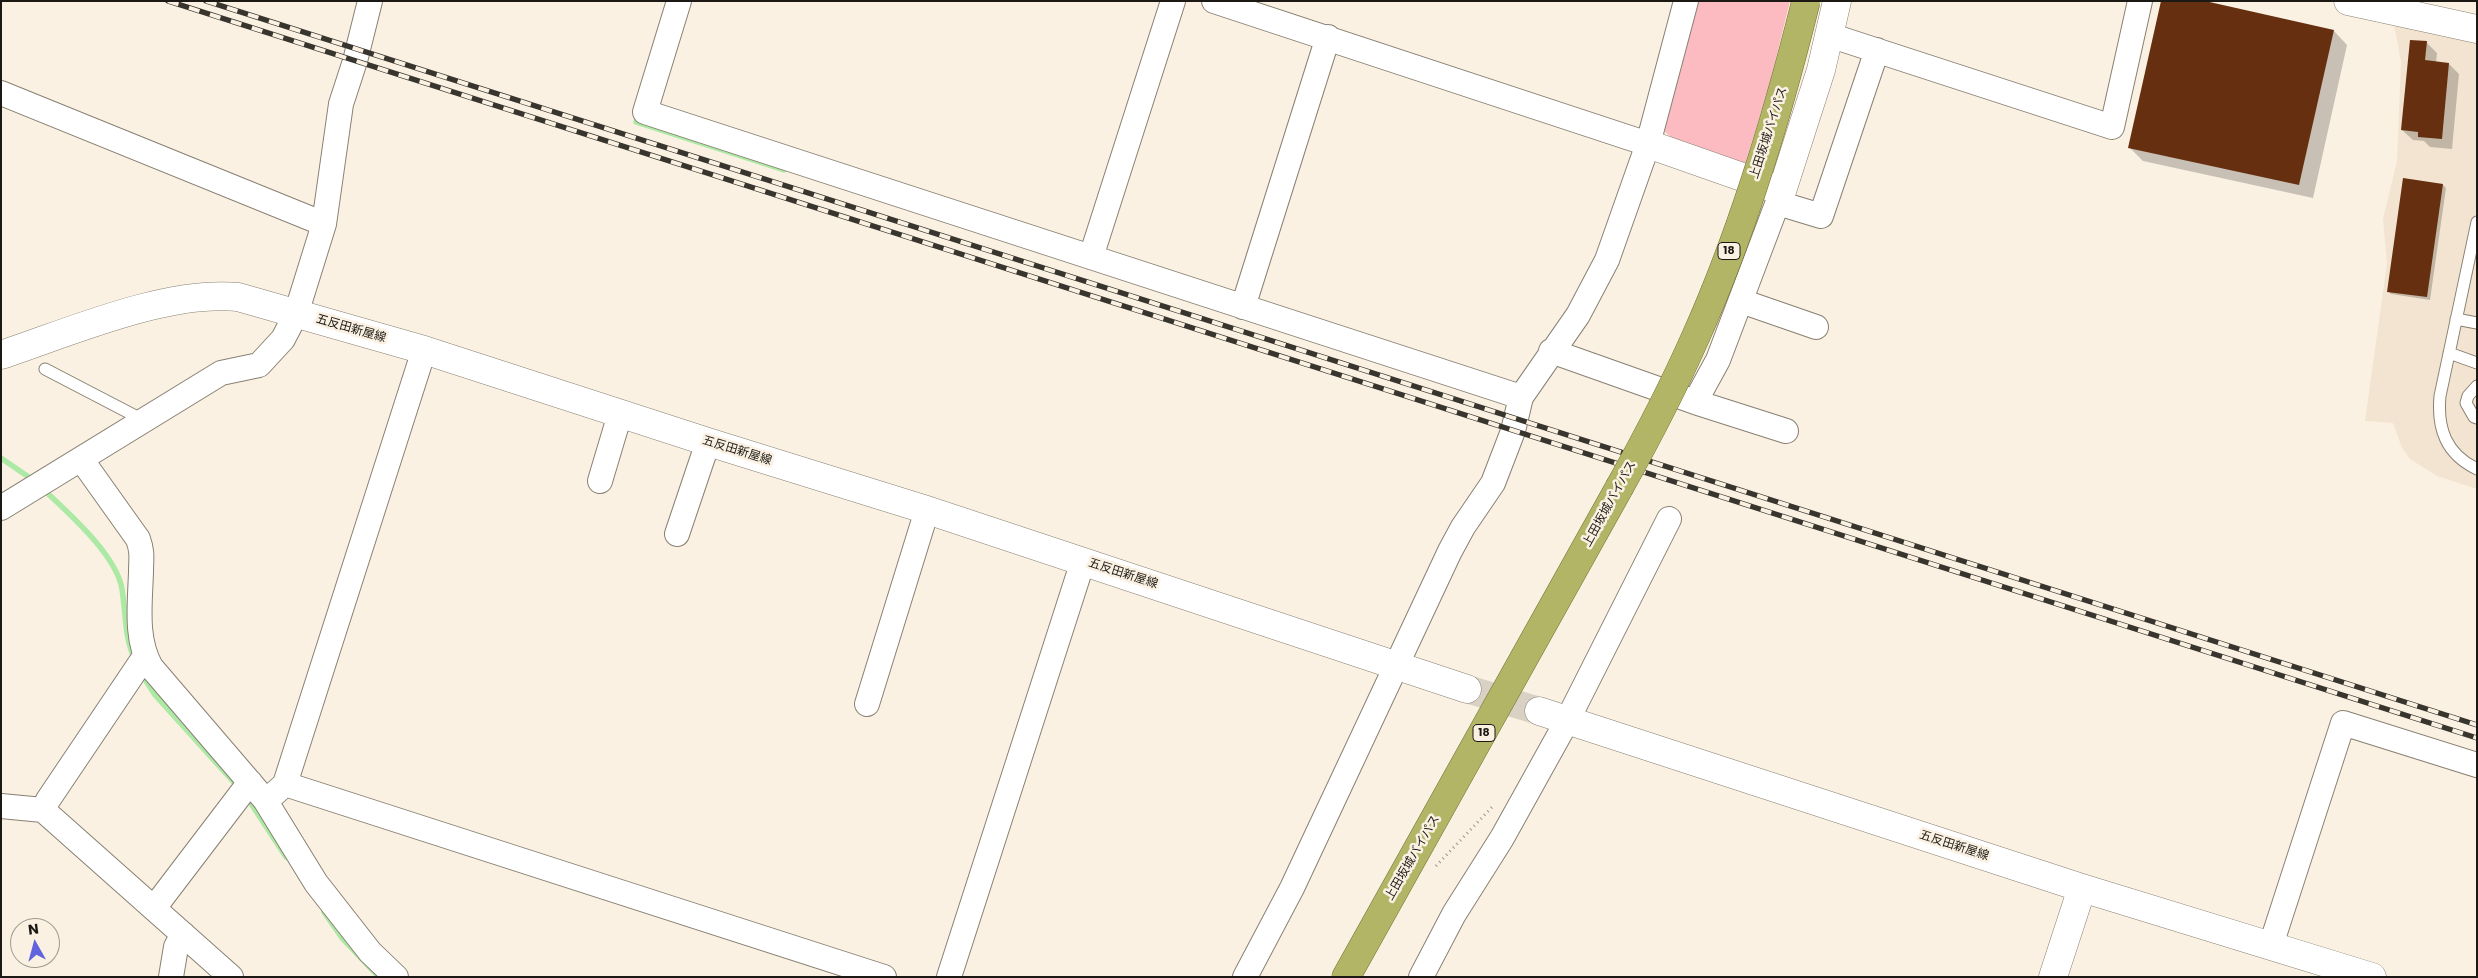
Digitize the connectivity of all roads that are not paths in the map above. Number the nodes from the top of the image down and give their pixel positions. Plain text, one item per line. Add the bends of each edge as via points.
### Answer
1 (370, 1) edge
2 (679, 1) edge
3 (1173, 1) edge
4 (1214, 1) edge
5 (1686, 1) edge
6 (1806, 1) edge
7 (1837, 1) edge
8 (2140, 1) edge
9 (2348, 1) edge
10 (2477, 29) edge
11 (1829, 34) junction
12 (1328, 37) junction
13 (1877, 50) junction
14 (1, 94) edge
15 (1648, 144) junction
16 (1780, 197) junction
17 (2477, 222) edge
18 (324, 224) junction
19 (1091, 257) junction
20 (1741, 300) junction
21 (1243, 307) junction
22 (296, 314) junction
23 (2456, 318) junction
24 (2477, 323) edge
25 (1816, 328) dead end
26 (424, 350) junction
27 (4, 351) edge
28 (1551, 351) junction
29 (2449, 353) junction
30 (2477, 363) edge
31 (45, 369) dead end
32 (2477, 386) edge
33 (1521, 396) junction
34 (1695, 402) junction
35 (620, 414) junction
36 (2477, 418) edge
37 (145, 421) junction
38 (1786, 431) dead end
39 (708, 442) junction
40 (81, 460) junction
41 (2477, 469) edge
42 (600, 481) dead end
43 (1, 508) edge
44 (927, 510) junction
45 (1670, 519) dead end
46 (677, 534) dead end
47 (1083, 561) junction
48 (140, 662) junction
49 (1398, 665) junction
50 (1467, 689) tunnel mouth
51 (867, 704) dead end
52 (1539, 711) tunnel mouth
53 (1567, 721) junction
54 (2477, 765) edge
55 (250, 782) junction
56 (285, 784) junction
57 (266, 800) junction
58 (1, 806) edge
59 (43, 810) junction
60 (2082, 888) junction
61 (154, 908) junction
62 (183, 934) junction
63 (2271, 945) junction
64 (171, 977) edge
65 (231, 977) edge
66 (396, 977) edge
67 (884, 977) edge
68 (949, 977) edge
69 (1245, 977) edge
70 (1346, 977) edge
71 (1421, 977) edge
72 (2053, 977) edge
73 (2372, 977) edge

1 - 18 street via 340,104
2 - 19 street via 645,112
3 - 19 street
4 - 12 street
5 - 15 street
6 - 70 highway, 上田坂城バイパス / 18, bridge via 1783,91 1739,227 1697,334 1658,417
7 - 11 street
8 - 13 street via 2112,127
9 - 10 street
11 - 13 street
11 - 16 street via 1821,70
12 - 15 street
12 - 21 street
13 - 16 street via 1821,216
14 - 18 street
15 - 16 street
15 - 28 street via 1607,260 1578,315
16 - 20 street
17 - 23 lane
18 - 22 street
19 - 21 street
20 - 25 street
20 - 34 street via 1718,360
21 - 33 street
22 - 26 street, 五反田新屋線
22 - 27 street, 五反田新屋線 via 238,297 193,297
22 - 37 street via 283,339 259,365 222,373
23 - 24 lane
23 - 29 lane
26 - 35 street, 五反田新屋線
26 - 56 street
28 - 33 street
28 - 34 street
29 - 30 lane
29 - 41 lane via 2440,396 2438,416 2441,430 2456,454
31 - 37 lane
32 - 36 lane via 2466,403
33 - 49 street via 1513,431 1493,483 1450,551
34 - 38 street
35 - 39 street, 五反田新屋線
35 - 42 street
37 - 40 street
39 - 44 street, 五反田新屋線
39 - 46 street
40 - 43 street
40 - 48 street via 138,539 143,552
44 - 47 street, 五反田新屋線
44 - 51 street
45 - 53 street
47 - 49 street, 五反田新屋線
47 - 68 street
48 - 55 street via 151,667
48 - 59 street
49 - 50 street, 五反田新屋線
49 - 69 street via 1292,888
52 - 53 street, 五反田新屋線
53 - 60 street, 五反田新屋線
53 - 71 street via 1502,838 1454,914
54 - 63 street via 2343,723
55 - 57 street
55 - 61 street
56 - 57 street
56 - 67 street
57 - 66 street via 316,883 370,952
58 - 59 street
59 - 61 street
60 - 63 street, 五反田新屋線
60 - 72 street
61 - 62 street
62 - 64 street via 176,948
62 - 65 street
63 - 73 street, 五反田新屋線

